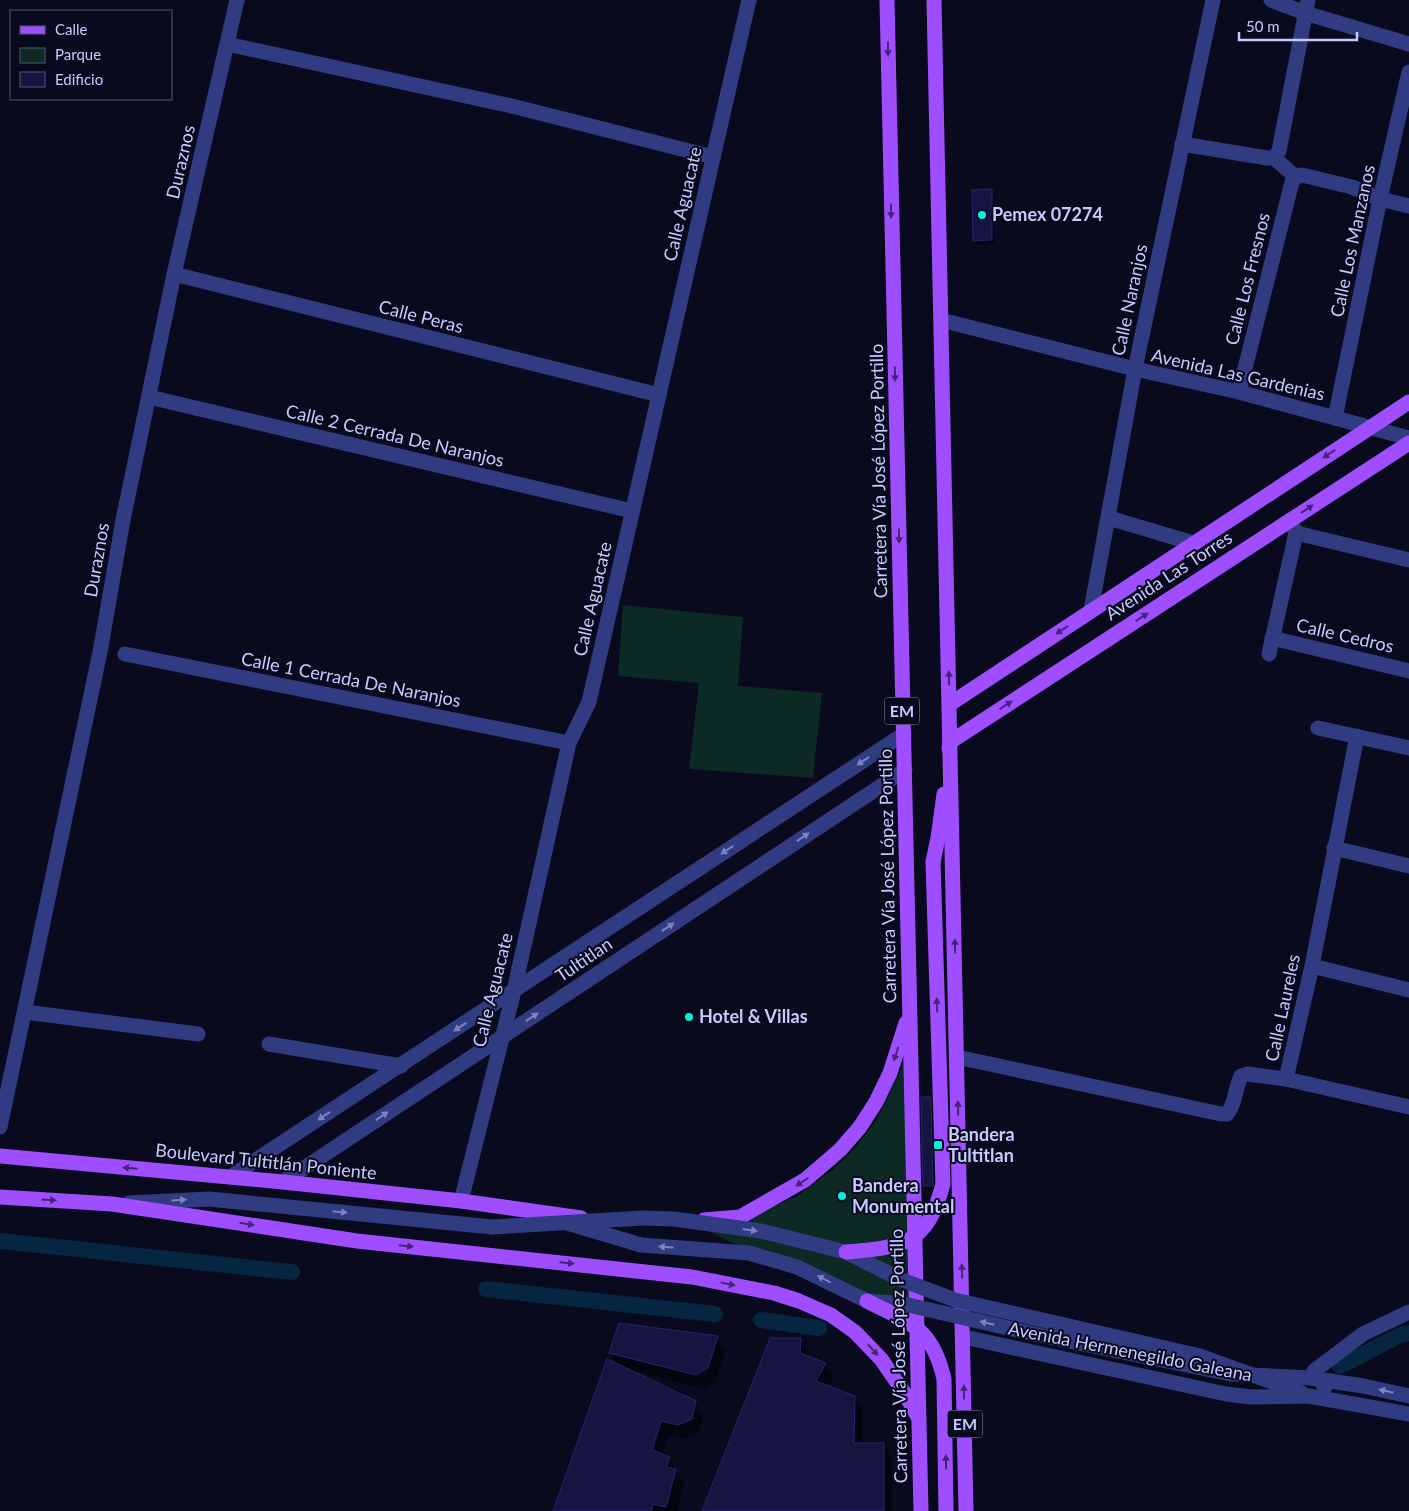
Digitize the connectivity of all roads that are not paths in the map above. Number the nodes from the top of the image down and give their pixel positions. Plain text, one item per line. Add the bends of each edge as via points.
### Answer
1 (237, 0) edge
2 (749, 0) edge
3 (887, 0) edge
4 (934, 0) edge
5 (1213, 0) edge
6 (1270, 0) edge
7 (1307, 7) edge
8 (227, 44) junction
9 (1409, 44) edge
10 (1409, 72) edge
11 (1182, 144) junction
12 (713, 157) junction
13 (1274, 158) junction
14 (1296, 177) junction
15 (1380, 199) junction
16 (1409, 206) edge
17 (174, 274) junction
18 (941, 320) junction
19 (1135, 369) junction
20 (1239, 392) junction
21 (659, 395) junction
22 (149, 397) junction
23 (1409, 402) edge
24 (1335, 418) junction
25 (1370, 427) junction
26 (1409, 438) edge
27 (1409, 443) edge
28 (632, 511) junction
29 (1109, 518) junction
30 (1293, 526) junction
31 (1193, 543) junction
32 (1409, 560) edge
33 (1091, 610) junction
34 (1272, 638) junction
35 (125, 654) dead end
36 (1269, 654) dead end
37 (1409, 671) edge
38 (950, 704) junction
39 (1318, 728) dead end
40 (904, 734) junction
41 (1357, 736) junction
42 (950, 742) junction
43 (569, 743) junction
44 (1409, 748) edge
45 (905, 770) junction
46 (1334, 848) junction
47 (1409, 866) edge
48 (1312, 966) junction
49 (1409, 990) edge
50 (514, 991) junction
51 (910, 1007) junction
52 (25, 1012) junction
53 (198, 1034) dead end
54 (501, 1037) junction
55 (269, 1044) dead end
56 (957, 1056) junction
57 (401, 1066) junction
58 (1286, 1079) junction
59 (1409, 1107) edge
60 (0, 1127) edge
61 (0, 1156) edge
62 (230, 1177) junction
63 (283, 1182) junction
64 (0, 1197) edge
65 (461, 1201) junction
66 (112, 1204) junction
67 (528, 1211) junction
68 (846, 1252) junction
69 (867, 1301) junction
70 (1409, 1312) edge
71 (964, 1337) junction
72 (1309, 1396) junction
73 (1409, 1396) edge
74 (1334, 1400) junction
75 (1409, 1414) edge
76 (920, 1421) junction
77 (921, 1511) edge
78 (946, 1511) edge
79 (966, 1511) edge

1 - 8 street, Duraznos
2 - 12 street, Calle Aguacate
3 -> 40 main road, Carretera Vía José López Portillo / EM
4 - 18 main road, EM
5 - 11 street, Calle Naranjos
6 - 7 street
7 - 9 street
7 - 13 street
8 - 12 street via 516,107
8 - 17 street, Duraznos
10 - 15 street, Calle Los Manzanos
11 - 13 street
11 - 19 street, Calle Naranjos
12 - 21 street, Calle Aguacate
13 - 14 street
14 - 15 street via 1302,175 1352,187
14 - 20 street, Calle Los Fresnos via 1292,182
15 - 16 street
15 - 24 street, Calle Los Manzanos
17 - 21 street, Calle Peras
17 - 22 street, Duraznos
18 - 19 street, Avenida Las Gardenias
38 -> 18 main road, EM
19 - 20 street, Avenida Las Gardenias
19 - 29 street, Calle Naranjos
20 - 24 street, Avenida Las Gardenias
21 - 28 street, Calle Aguacate
22 - 28 street, Calle 2 Cerrada De Naranjos
22 - 52 street, Duraznos
23 - 25 main road, Avenida Las Torres
24 - 25 street, Avenida Las Gardenias
25 - 26 street, Avenida Las Gardenias
25 -> 31 main road, Avenida Las Torres
30 -> 27 main road, Avenida Las Torres
28 - 43 street, Calle Aguacate via 589,702
29 - 31 street
29 - 33 street, Calle Naranjos
30 - 32 street
30 - 34 street
42 -> 30 main road, Avenida Las Torres
31 - 33 main road, Avenida Las Torres
33 -> 38 main road, Avenida Las Torres
34 - 36 street
34 - 37 street, Calle Cedros
35 - 43 street, Calle 1 Cerrada De Naranjos
38 - 42 main road, EM
39 - 41 street
40 - 45 main road, Carretera Vía José López Portillo / EM
40 -> 50 street, Tultitlan
41 - 44 street
41 - 46 street, Calle Laureles
56 -> 42 main road, EM
68 -> 42 main road, bridge via 896,1246 909,1240 930,1218 943,1184 933,862
43 - 50 street, Calle Aguacate
45 - 51 main road, Carretera Vía José López Portillo / EM
54 -> 45 street, Tultitlan
46 - 47 street
46 - 48 street, Calle Laureles
48 - 49 street
48 - 58 street, Calle Laureles
50 - 54 street, Calle Aguacate
50 -> 57 street, Tultitlan
51 -> 67 main road, Boulevard Tultitlán Poniente via 890,1073 860,1127 840,1150 805,1180 748,1212 740,1216 628,1224
51 - 76 main road, Carretera Vía José López Portillo / EM
52 - 53 street
52 - 60 street, Duraznos
63 -> 54 street, Tultitlan
54 - 65 street, Calle Aguacate
55 - 57 street
56 - 58 street, Calle Laureles via 1221,1114 1231,1110 1241,1076
71 -> 56 main road, EM
57 -> 62 street, Tultitlan
58 - 59 street
62 -> 61 main road, Boulevard Tultitlán Poniente
62 - 63 main road, Boulevard Tultitlán Poniente
63 - 65 main road, Boulevard Tultitlán Poniente
64 -> 66 main road
65 - 67 main road, Boulevard Tultitlán Poniente
66 -> 68 street, bridge via 209,1199 492,1227 674,1219 761,1231
66 -> 76 main road via 357,1241 692,1277 774,1294 831,1315 856,1332 885,1365
69 -> 67 street via 797,1266 749,1253 641,1245
68 - 72 street, bridge via 902,1280 956,1300 1200,1356
73 -> 69 street, bridge via 1311,1378 1230,1374 904,1304
78 -> 69 main road, bridge via 944,1379 934,1347 918,1329
70 - 74 street via 1363,1334 1314,1371
71 - 72 street, Avenida Hermenegildo Galeana via 1226,1394
79 -> 71 main road, EM
72 - 74 street, Avenida Hermenegildo Galeana
74 - 75 street, Avenida Hermenegildo Galeana
76 - 77 main road, Carretera Vía José López Portillo / EM

